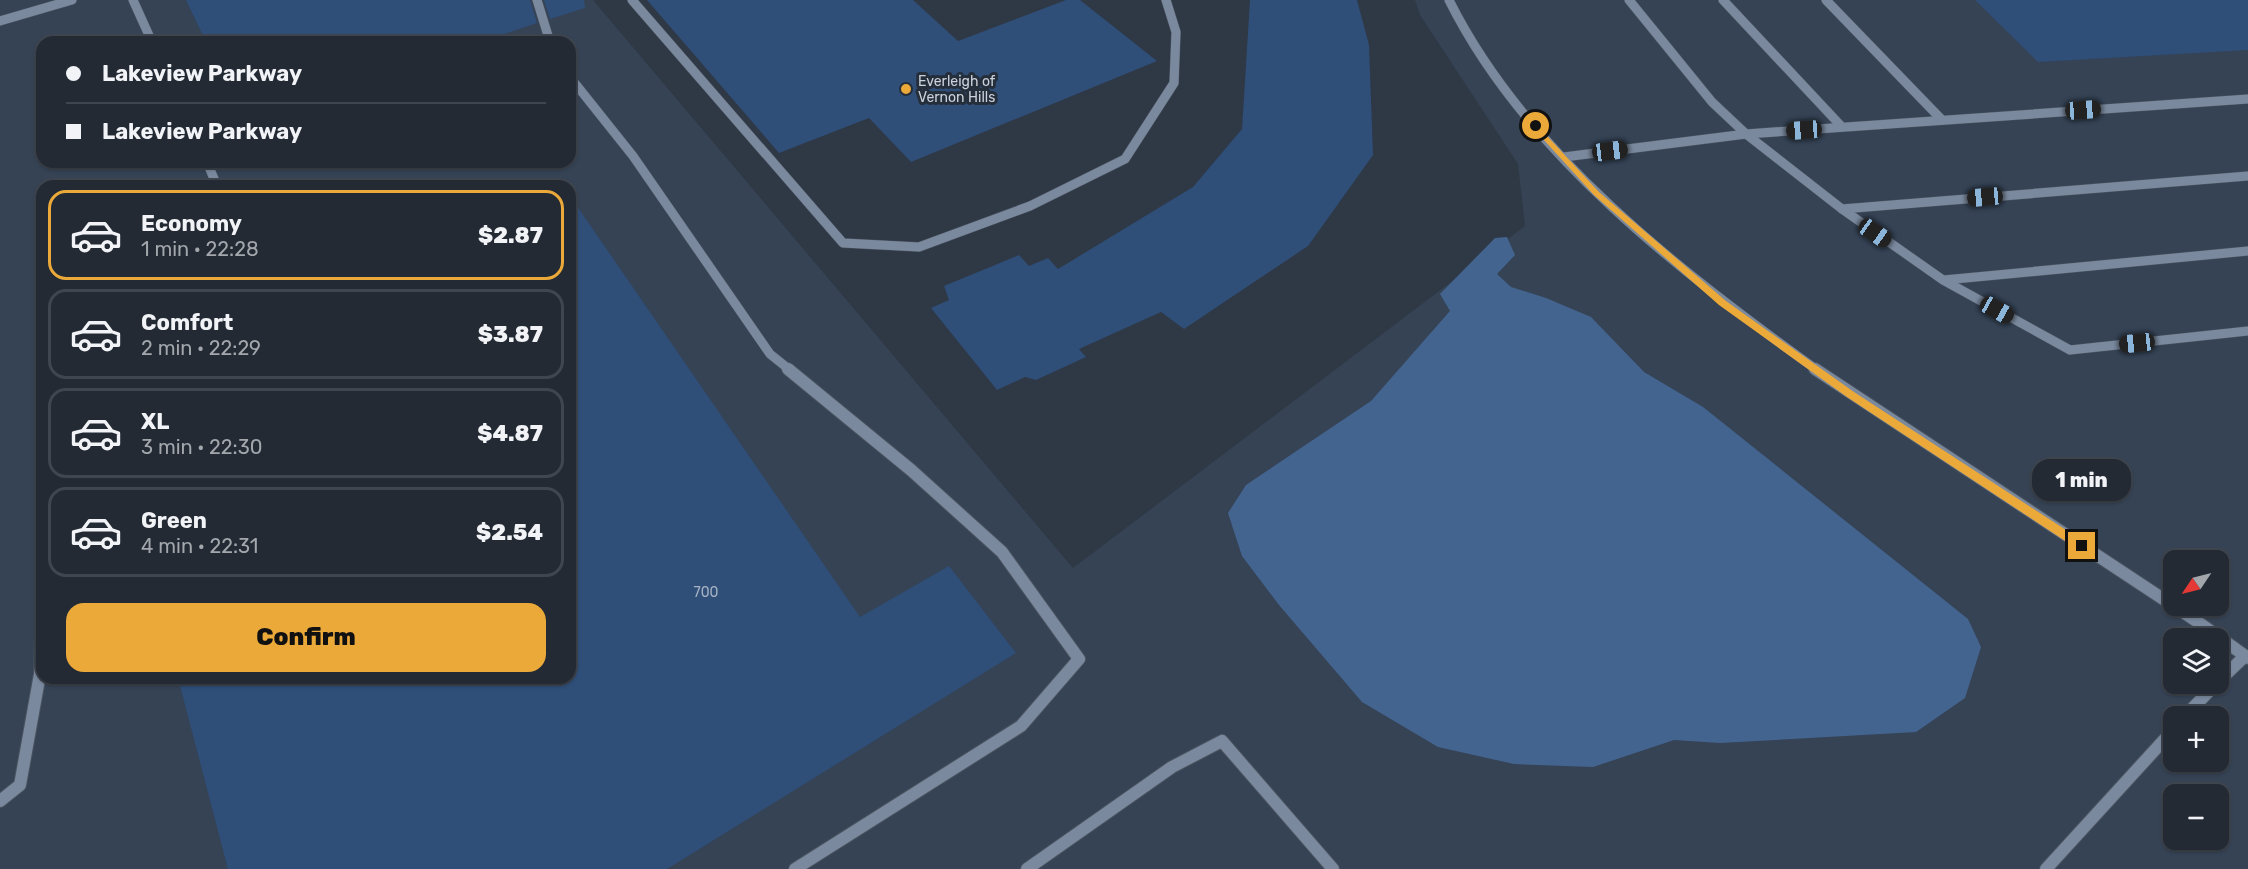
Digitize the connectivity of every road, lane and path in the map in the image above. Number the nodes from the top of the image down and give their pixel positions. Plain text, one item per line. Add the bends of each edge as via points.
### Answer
1 (72, 0) edge
2 (132, 0) edge
3 (537, 0) edge
4 (632, 0) edge
5 (1166, 0) edge
6 (1449, 0) edge
7 (1629, 0) edge
8 (1723, 0) edge
9 (1826, 0) edge
10 (0, 21) edge
11 (149, 36) edge
12 (548, 36) edge
13 (576, 84) edge
14 (2248, 99) edge
15 (1942, 120) junction
16 (1842, 127) junction
17 (1746, 134) junction
18 (1564, 157) junction
19 (2248, 176) edge
20 (1842, 209) junction
21 (2248, 251) edge
22 (1943, 280) junction
23 (2248, 331) edge
24 (2246, 657) edge
25 (2229, 672) edge
26 (38, 684) edge
27 (2206, 694) edge
28 (2195, 706) edge
29 (2163, 741) edge
30 (0, 801) edge
31 (795, 869) edge
32 (1027, 869) edge
33 (1332, 869) edge
34 (2046, 869) edge

1 - 10 street
2 - 11 street
3 - 12 street
4 - 5 street via 843,243 919,247 1030,206 1125,159 1174,83 1176,32
6 - 18 street via 1467,36 1508,95
7 - 17 street via 1712,102
8 - 16 street
9 - 15 street
13 - 31 street via 633,156 770,354 911,470 1002,552 1079,659 1021,726
14 - 15 street
15 - 16 street
16 - 17 street
17 - 18 street
17 - 20 street
18 - 24 street via 1596,194 1723,303 1851,395
19 - 20 street
20 - 22 street
21 - 22 street
22 - 23 street via 2070,350
24 - 25 street
26 - 30 street via 20,785
27 - 28 street
29 - 34 street
32 - 33 street via 1172,767 1222,741

